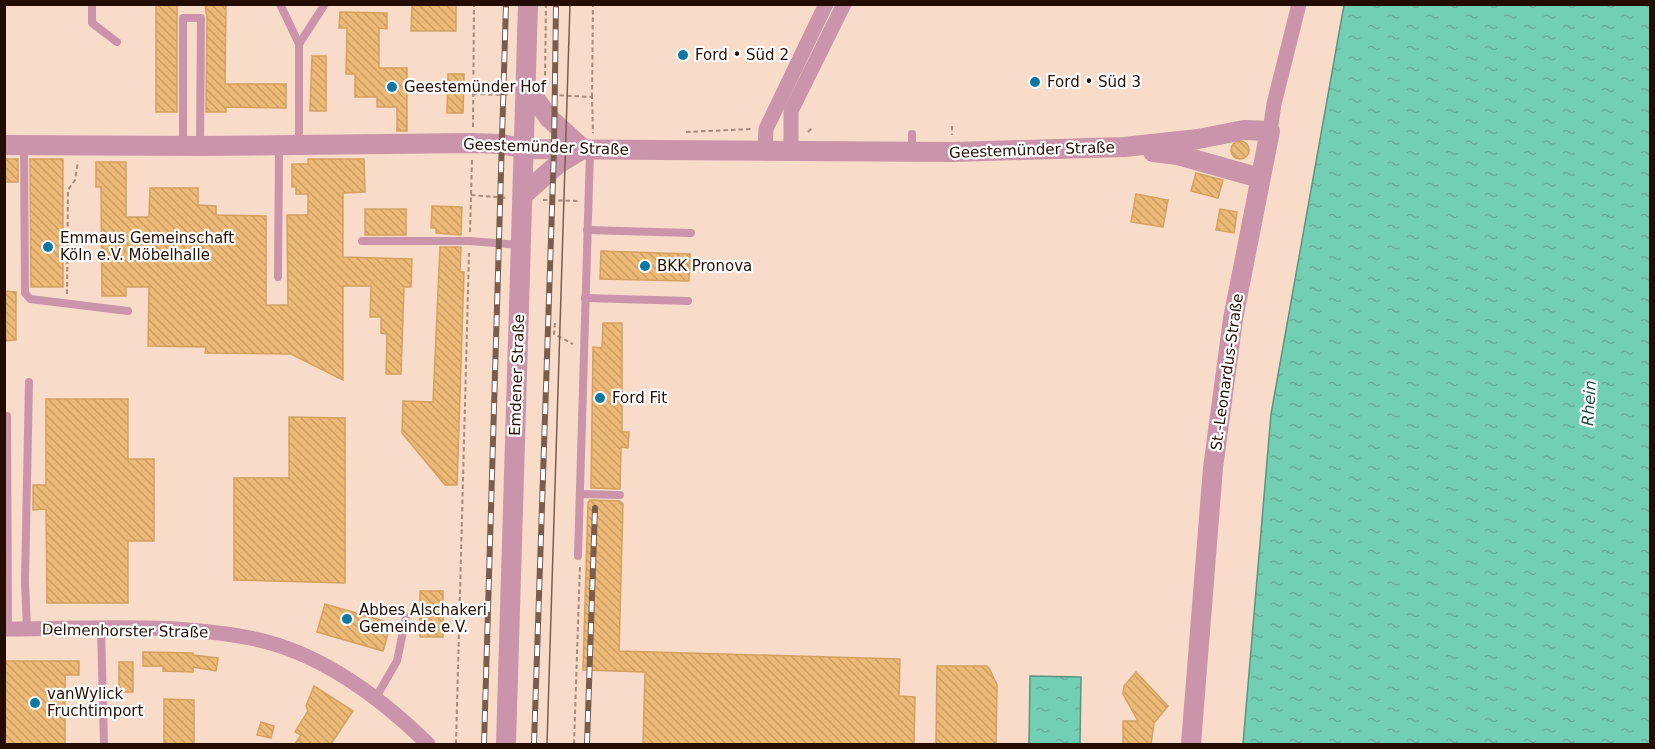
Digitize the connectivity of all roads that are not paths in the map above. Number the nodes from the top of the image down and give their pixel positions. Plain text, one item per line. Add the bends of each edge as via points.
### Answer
1 (92, 4) edge
2 (280, 4) edge
3 (325, 4) edge
4 (528, 4) edge
5 (826, 4) edge
6 (844, 4) edge
7 (1299, 4) edge
8 (117, 42) dead end
9 (299, 44) junction
10 (535, 85) junction
11 (1270, 131) junction
12 (589, 144) junction
13 (14, 145) edge
14 (299, 145) junction
15 (192, 146) junction
16 (279, 146) junction
17 (1124, 147) junction
18 (524, 149) junction
19 (765, 150) junction
20 (792, 150) junction
21 (1260, 178) junction
22 (523, 195) junction
23 (587, 230) junction
24 (691, 233) dead end
25 (362, 241) dead end
26 (521, 245) junction
27 (278, 277) dead end
28 (585, 298) junction
29 (688, 301) dead end
30 (128, 311) dead end
31 (29, 382) dead end
32 (7, 416) dead end
33 (580, 494) junction
34 (620, 495) dead end
35 (578, 556) dead end
36 (406, 617) dead end
37 (6, 629) edge
38 (27, 629) junction
39 (101, 629) junction
40 (375, 699) junction
41 (104, 744) edge
42 (428, 744) edge
43 (506, 744) edge
44 (1191, 744) edge

1 - 8 lane via 92,23
2 - 9 lane
3 - 9 lane
4 - 10 street, Emdener Straße
5 - 19 street via 766,129
6 - 20 street via 792,111
7 - 11 street, St.-Leonardus-Straße
9 - 14 lane
10 - 12 street via 549,118
10 - 18 street, Emdener Straße
11 - 17 street, Geestemünder Straße via 1244,130
11 - 21 street, St.-Leonardus-Straße
12 - 18 street, Geestemünder Straße
12 - 19 street, Geestemünder Straße
12 - 22 street via 558,164
12 - 23 lane
13 - 15 street, Geestemünder Straße
13 - 30 lane via 25,293 30,299
14 - 16 street, Geestemünder Straße
14 - 18 street, Geestemünder Straße via 472,143
15 - 15 lane via 201,18 183,18
15 - 16 street, Geestemünder Straße
16 - 27 lane
17 - 20 street, Geestemünder Straße via 912,143
17 - 21 street, Geestemünder Straße via 1178,155
18 - 22 street, Emdener Straße
19 - 20 street, Geestemünder Straße
21 - 44 street, St.-Leonardus-Straße via 1233,319 1213,468
22 - 26 street, Emdener Straße
23 - 24 lane
23 - 28 lane
25 - 26 lane
26 - 43 street, Emdener Straße
28 - 29 lane
28 - 33 lane
31 - 38 lane
32 - 37 lane
33 - 34 lane
33 - 35 lane
36 - 40 lane via 397,661
37 - 38 street, Delmenhorster Straße
38 - 39 street, Delmenhorster Straße
39 - 40 street, Delmenhorster Straße via 203,631 257,639 307,657 354,682
39 - 41 lane
40 - 42 street, Delmenhorster Straße

